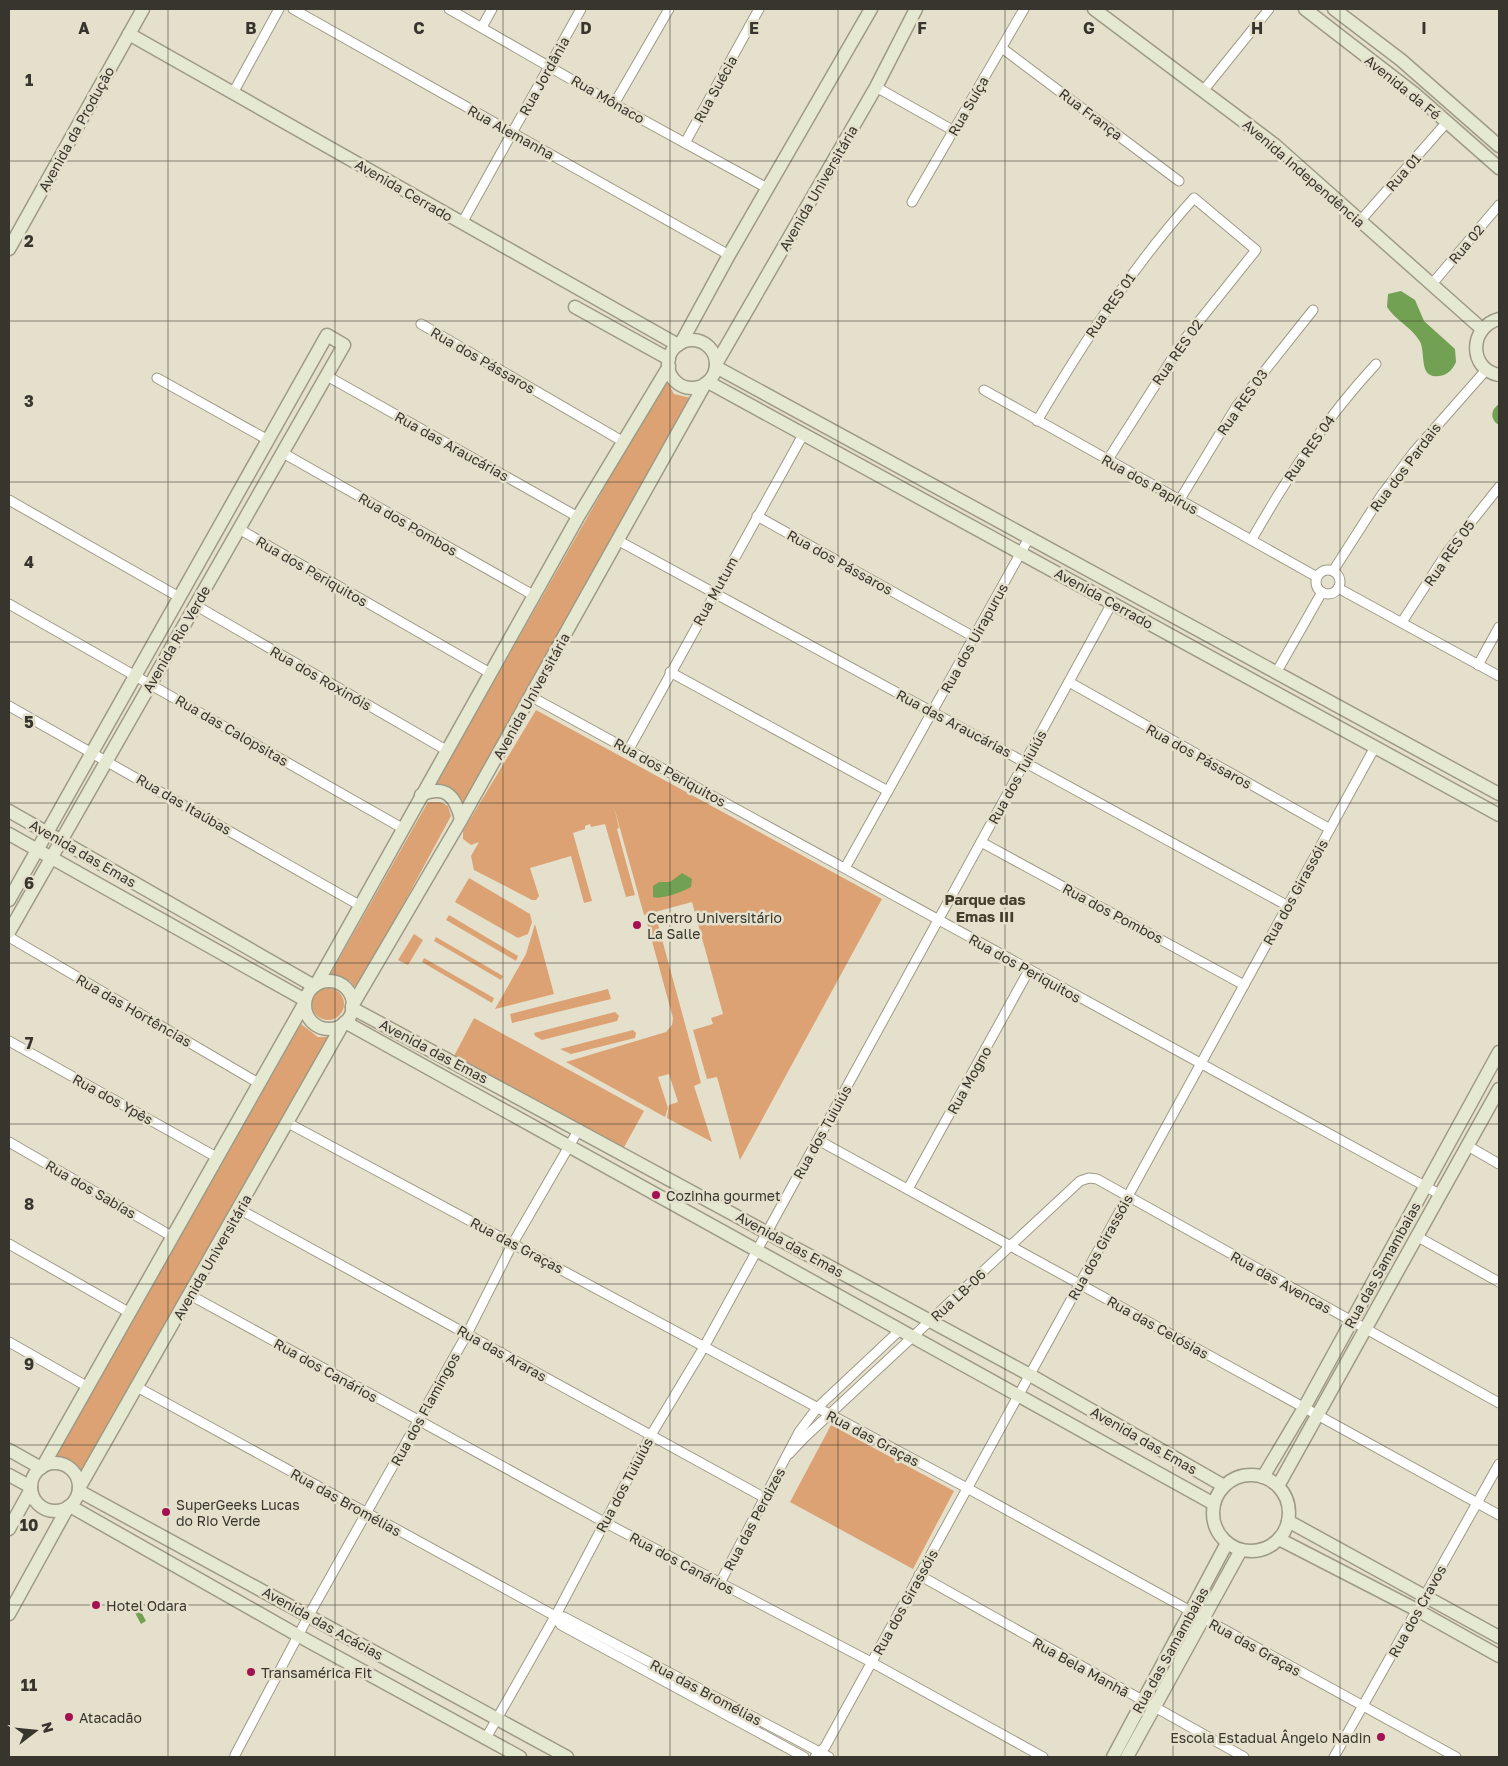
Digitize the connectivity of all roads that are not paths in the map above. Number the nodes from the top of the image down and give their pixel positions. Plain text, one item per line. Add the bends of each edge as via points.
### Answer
1 (143, 9) edge
2 (279, 9) edge
3 (293, 9) edge
4 (449, 9) edge
5 (492, 9) edge
6 (581, 9) edge
7 (669, 9) edge
8 (759, 9) edge
9 (871, 9) edge
10 (916, 9) edge
11 (1024, 9) edge
12 (1094, 9) edge
13 (1269, 9) edge
14 (1305, 9) edge
15 (1334, 9) edge
16 (482, 27) junction
17 (130, 34) junction
18 (1002, 48) junction
19 (550, 66) junction
20 (876, 87) junction
21 (1203, 91) junction
22 (233, 93) junction
23 (614, 104) junction
24 (1447, 122) junction
25 (954, 131) junction
26 (512, 133) junction
27 (685, 143) junction
28 (1499, 146) edge
29 (1499, 168) edge
30 (1179, 181) dead end
31 (767, 188) junction
32 (1194, 198) joint
33 (912, 202) dead end
34 (1499, 205) edge
35 (1360, 221) junction
36 (462, 223) junction
37 (9, 249) edge
38 (729, 255) junction
39 (1432, 284) junction
40 (576, 306) dead end
41 (1313, 310) dead end
42 (1499, 319) edge
43 (420, 324) dead end
44 (1482, 330) junction
45 (679, 344) junction
46 (669, 362) junction
47 (1376, 364) dead end
48 (716, 365) junction
49 (1486, 370) junction
50 (1499, 375) edge
51 (327, 376) junction
52 (157, 378) dead end
53 (707, 383) junction
54 (984, 390) dead end
55 (1037, 421) junction
56 (804, 433) junction
57 (268, 440) junction
58 (622, 441) junction
59 (283, 453) junction
60 (1107, 461) junction
61 (1499, 486) edge
62 (9, 500) edge
63 (1179, 501) junction
64 (757, 516) junction
65 (578, 517) junction
66 (239, 529) junction
67 (1029, 538) junction
68 (1252, 539) junction
69 (620, 541) junction
70 (1021, 552) junction
71 (1333, 572) junction
72 (1317, 577) junction
73 (1338, 588) junction
74 (715, 591) junction
75 (1322, 592) junction
76 (534, 595) junction
77 (179, 598) junction
78 (1112, 602) junction
79 (9, 604) edge
80 (196, 605) junction
81 (1402, 622) junction
82 (1499, 627) edge
83 (974, 637) junction
84 (1478, 665) junction
85 (670, 672) junction
86 (490, 673) junction
87 (1276, 673) junction
88 (136, 675) junction
89 (1499, 676) edge
90 (1068, 682) junction
91 (151, 684) junction
92 (530, 696) junction
93 (9, 706) edge
94 (933, 713) junction
95 (1375, 747) junction
96 (629, 749) junction
97 (446, 750) junction
98 (92, 752) junction
99 (107, 760) junction
100 (1025, 762) junction
101 (888, 791) junction
102 (1499, 794) edge
103 (421, 795) junction
104 (9, 811) edge
105 (1499, 816) edge
106 (461, 820) junction
107 (402, 828) junction
108 (1330, 829) junction
109 (47, 832) junction
110 (9, 834) edge
111 (61, 840) junction
112 (981, 842) junction
113 (37, 850) junction
114 (51, 858) junction
115 (845, 868) junction
116 (9, 900) edge
117 (359, 905) junction
118 (1288, 906) junction
119 (937, 920) junction
120 (9, 932) edge
121 (9, 936) edge
122 (1029, 970) junction
123 (315, 984) junction
124 (1244, 984) junction
125 (305, 1002) junction
126 (352, 1007) junction
127 (344, 1023) junction
128 (9, 1041) edge
129 (1499, 1053) edge
130 (1200, 1064) junction
131 (260, 1084) junction
132 (1499, 1090) edge
133 (288, 1123) junction
134 (579, 1129) junction
135 (818, 1140) junction
136 (9, 1142) edge
137 (1468, 1146) junction
138 (568, 1147) junction
139 (218, 1158) junction
140 (1499, 1164) edge
141 (1089, 1178) joint
142 (1425, 1186) junction
143 (908, 1189) junction
144 (1441, 1195) junction
145 (1127, 1197) junction
146 (239, 1209) junction
147 (768, 1231) junction
148 (173, 1237) junction
149 (1418, 1237) junction
150 (512, 1242) junction
151 (9, 1244) edge
152 (1010, 1246) junction
153 (757, 1251) junction
154 (1499, 1282) edge
155 (1080, 1284) junction
156 (190, 1295) junction
157 (130, 1313) junction
158 (930, 1321) junction
159 (1351, 1321) junction
160 (901, 1329) junction
161 (1366, 1329) junction
162 (467, 1334) junction
163 (913, 1336) junction
164 (9, 1342) edge
165 (704, 1348) junction
166 (1030, 1375) junction
167 (88, 1387) junction
168 (137, 1387) junction
169 (1018, 1396) junction
170 (1499, 1403) edge
171 (817, 1408) junction
172 (1304, 1408) junction
173 (829, 1415) junction
174 (1319, 1416) junction
175 (419, 1421) junction
176 (651, 1435) junction
177 (9, 1450) edge
178 (789, 1454) junction
179 (1499, 1464) edge
180 (42, 1467) junction
181 (9, 1475) edge
182 (1263, 1477) junction
183 (1224, 1486) junction
184 (1278, 1486) junction
185 (31, 1488) junction
186 (967, 1488) junction
187 (79, 1490) junction
188 (765, 1498) junction
189 (1477, 1503) junction
190 (1214, 1504) junction
191 (69, 1507) junction
192 (367, 1513) junction
193 (1499, 1515) edge
194 (1288, 1521) junction
195 (604, 1522) junction
196 (9, 1529) edge
197 (1279, 1539) junction
198 (1227, 1543) junction
199 (1242, 1550) junction
200 (919, 1575) junction
201 (720, 1583) junction
202 (1425, 1595) junction
203 (1417, 1610) junction
204 (1192, 1611) junction
205 (9, 1614) edge
206 (309, 1615) junction
207 (556, 1616) junction
208 (1204, 1618) junction
209 (299, 1636) junction
210 (1499, 1636) edge
211 (1499, 1656) edge
212 (872, 1662) junction
213 (1142, 1701) junction
214 (1363, 1706) junction
215 (1155, 1708) junction
216 (496, 1718) junction
217 (486, 1738) junction
218 (823, 1754) edge
219 (235, 1755) dead end
220 (520, 1757) edge
221 (567, 1757) edge
222 (804, 1757) edge
223 (1043, 1757) edge
224 (1113, 1757) edge
225 (1127, 1757) edge
226 (1244, 1757) edge
227 (1334, 1757) edge
228 (1456, 1757) edge

1 - 17 street, Avenida da Produção
2 - 22 street
3 - 26 street, Rua Alemanha
4 - 16 street, Rua Mônaco
5 - 16 street
6 - 19 street, Rua Jordânia
7 - 23 street
8 - 27 street, Rua Suécia
9 - 31 street
10 - 20 street, Avenida Universitária
11 - 18 street, Rua Suíça
12 - 21 street, Avenida Independência
13 - 21 street
14 - 24 street, Avenida da Fé
15 - 28 street, Avenida da Fé via 1401,60
16 - 19 street, Rua Mônaco
17 - 22 street, Avenida Cerrado
17 - 37 street, Avenida da Produção
18 - 25 street, Rua Suíça
18 - 30 street, Rua França
19 - 23 street, Rua Mônaco
19 - 26 street, Rua Jordânia
20 - 25 street
20 - 48 street, Avenida Universitária
21 - 35 street, Avenida Independência via 1275,145
22 - 36 street, Avenida Cerrado
23 - 27 street, Rua Mônaco
24 - 29 street, Avenida da Fé
24 - 35 street, Rua 01
25 - 33 street, Rua Suíça
26 - 36 street, Rua Jordânia
26 - 38 street, Rua Alemanha
27 - 31 street, Rua Mônaco
31 - 38 street
32 - 55 street, Rua RES 01 via 1154,243 1117,293
32 - 60 street, Rua RES 02 via 1256,250 1184,340
34 - 39 street, Rua 02
35 - 39 street, Avenida Independência
36 - 45 street, Avenida Cerrado
38 - 45 street
39 - 44 street, Avenida Independência
40 - 46 street
41 - 63 street, Rua RES 03 via 1236,407
42 - 44 street
43 - 58 street, Rua dos Pássaros
44 - 49 street via 1476,350
45 - 46 street
45 - 48 street via 697,340 705,343 715,354
46 - 53 street via 673,379 680,384 694,388
46 - 58 street
47 - 68 street, Rua RES 04 via 1309,446
48 - 53 street
48 - 67 street, Avenida Cerrado
49 - 50 street
49 - 71 street, Rua dos Pardais via 1413,453 1381,496
51 - 57 street, Avenida Rio Verde via 344,345 327,335
51 - 59 street, Avenida Rio Verde
51 - 65 street, Rua das Araucárias
52 - 57 street
53 - 56 street, Avenida Cerrado
53 - 69 street, Avenida Universitária
54 - 55 street, Rua dos Papírus
55 - 60 street, Rua dos Papírus
56 - 64 street, Rua Mutum
56 - 70 street, Avenida Cerrado
57 - 77 street, Avenida Rio Verde
58 - 65 street
59 - 66 street, Avenida Rio Verde
59 - 76 street, Rua dos Pombos
60 - 63 street, Rua dos Papírus
61 - 81 street, Rua RES 05 via 1448,551
62 - 77 street
63 - 68 street, Rua dos Papírus
64 - 74 street, Rua Mutum
64 - 83 street, Rua dos Pássaros
65 - 76 street
66 - 80 street, Avenida Rio Verde
66 - 86 street, Rua dos Periquitos
67 - 70 street, Rua dos Uirapurus
67 - 87 street, Avenida Cerrado
68 - 72 street, Rua dos Papírus
69 - 74 street, Rua das Araucárias
69 - 92 street, Avenida Universitária
70 - 78 street, Avenida Cerrado
70 - 83 street, Rua dos Uirapurus
71 - 72 street via 1324,571
71 - 73 street via 1339,578
72 - 75 street via 1316,586
73 - 75 street via 1330,593
73 - 81 street
74 - 85 street, Rua Mutum
74 - 94 street, Rua das Araucárias
75 - 87 street
76 - 86 street
77 - 88 street, Avenida Rio Verde
78 - 90 street, Rua dos Tuiuiús
78 - 95 street, Avenida Cerrado
79 - 88 street, Rua das Calopsitas
80 - 91 street, Avenida Rio Verde
80 - 97 street, Rua dos Roxinóis
81 - 84 street
82 - 84 street
83 - 94 street, Rua dos Uirapurus
84 - 89 street
85 - 96 street, Rua Mutum
85 - 101 street
86 - 97 street
87 - 102 street, Avenida Cerrado
88 - 91 street, Rua das Calopsitas
88 - 98 street, Avenida Rio Verde
90 - 100 street, Rua dos Tuiuiús
90 - 108 street, Rua dos Pássaros
91 - 99 street, Avenida Rio Verde
91 - 107 street, Rua das Calopsitas
92 - 96 street, Rua dos Periquitos
92 - 106 street, Avenida Universitária
93 - 98 street, Rua das Itaúbas
94 - 100 street, Rua das Araucárias
94 - 101 street, Rua dos Uirapurus
95 - 105 street, Avenida Cerrado
95 - 108 street, Rua dos Girassóis
96 - 115 street, Rua dos Periquitos
97 - 103 street
98 - 99 street, Rua das Itaúbas
98 - 109 street, Avenida Rio Verde
99 - 111 street, Avenida Rio Verde
99 - 117 street, Rua das Itaúbas
100 - 112 street, Rua dos Tuiuiús
100 - 118 street, Rua das Araucárias
101 - 115 street, Rua dos Uirapurus
103 - 106 street via 430,791 447,793 456,802
103 - 107 street
104 - 109 street, Avenida das Emas
106 - 126 street, Avenida Universitária
107 - 117 street
108 - 118 street, Rua dos Girassóis
109 - 111 street, Avenida das Emas
109 - 113 street, Avenida Rio Verde
110 - 113 street, Avenida das Emas
111 - 114 street, Avenida Rio Verde
111 - 123 street, Avenida das Emas
112 - 119 street, Rua dos Tuiuiús
112 - 124 street, Rua dos Pombos
113 - 114 street, Avenida das Emas
113 - 116 street, Avenida Rio Verde
114 - 120 street, Avenida Rio Verde
114 - 125 street, Avenida das Emas
115 - 119 street, Rua dos Periquitos
117 - 123 street
118 - 124 street, Rua dos Girassóis
119 - 122 street, Rua dos Periquitos
119 - 135 street, Rua dos Tuiuiús
121 - 131 street, Rua das Hortências
122 - 130 street, Rua dos Periquitos
122 - 143 street, Rua Mogno
123 - 125 street
123 - 126 street via 333,981 341,984 351,995
124 - 130 street, Rua dos Girassóis
125 - 127 street via 309,1020 316,1025 330,1029
125 - 131 street
126 - 127 street
126 - 134 street, Avenida das Emas
127 - 133 street, Avenida Universitária
127 - 138 street, Avenida das Emas
128 - 139 street, Rua dos Ypês
129 - 142 street, Rua das Samambaias
130 - 142 street, Rua dos Periquitos
130 - 145 street, Rua dos Girassóis
131 - 139 street
132 - 137 street, Rua das Samambaias
133 - 146 street, Avenida Universitária
133 - 150 street, Rua das Graças
134 - 138 street, Rua dos Flamingos
134 - 147 street, Avenida das Emas
135 - 143 street, Rua das Celósias
135 - 147 street, Rua dos Tuiuiús
136 - 148 street, Rua dos Sabías
137 - 140 street
137 - 144 street, Rua das Samambaias
138 - 150 street, Rua dos Flamingos
138 - 153 street, Avenida das Emas
139 - 148 street
141 - 145 street, Rua das Avencas via 1097,1179
141 - 152 street, Rua LB-06 via 1080,1181
142 - 144 street, Rua dos Periquitos
142 - 159 street, Rua das Samambaias
143 - 152 street, Rua das Celósias
144 - 149 street, Rua das Samambaias
145 - 155 street, Rua dos Girassóis
145 - 159 street, Rua das Avencas
146 - 156 street, Avenida Universitária
146 - 162 street, Rua das Araras
147 - 153 street, Rua dos Tuiuiús
147 - 158 street, Avenida das Emas
148 - 157 street
149 - 154 street
149 - 161 street, Rua das Samambaias
150 - 162 street, Rua dos Flamingos
150 - 165 street, Rua das Graças
151 - 157 street
152 - 155 street, Rua das Celósias
152 - 158 street, Rua LB-06
153 - 160 street, Avenida das Emas
153 - 165 street, Rua dos Tuiuiús
155 - 166 street, Rua dos Girassóis
155 - 172 street, Rua das Celósias
156 - 168 street, Avenida Universitária
156 - 175 street, Rua dos Canários
157 - 167 street
158 - 163 street, Rua LB-06
158 - 166 street, Avenida das Emas
159 - 161 street, Rua das Avencas
159 - 172 street, Rua das Samambaias
160 - 163 street, Avenida das Emas
160 - 171 street
161 - 170 street, Rua das Avencas
161 - 174 street, Rua das Samambaias
162 - 175 street, Rua dos Flamingos
162 - 176 street, Rua das Araras
163 - 169 street, Avenida das Emas
163 - 173 street, Rua LB-06
164 - 167 street
165 - 171 street, Rua das Graças
165 - 176 street, Rua dos Tuiuiús
166 - 169 street, Rua dos Girassóis
166 - 183 street, Avenida das Emas
167 - 180 street
168 - 187 street, Avenida Universitária
168 - 192 street, Rua das Bromélias
169 - 186 street, Rua dos Girassóis
169 - 190 street, Avenida das Emas
171 - 173 street, Rua das Graças
171 - 178 street, Rua das Perdizes
172 - 174 street, Rua das Celósias
172 - 182 street, Rua das Samambaias
173 - 178 street, Rua das Perdizes
173 - 186 street, Rua das Graças
174 - 184 street, Rua das Samambaias
174 - 189 street, Rua das Celósias
175 - 192 street, Rua dos Flamingos
175 - 195 street, Rua dos Canários
176 - 188 street, Rua das Araras
176 - 195 street, Rua dos Tuiuiús
177 - 180 street
178 - 188 street, Rua das Perdizes
179 - 189 street, Rua dos Cravos
180 - 185 street via 34,1476
180 - 187 street via 59,1464 69,1468 76,1477
181 - 185 street
182 - 183 street via 1242,1476
182 - 184 street
183 - 190 street
184 - 194 street via 1288,1506
185 - 191 street via 37,1504 43,1508 55,1512
185 - 196 street
186 - 200 street, Rua dos Girassóis
186 - 204 street, Rua das Graças
187 - 191 street
187 - 206 street, Avenida das Acácias
188 - 201 street, Rua das Perdizes
189 - 193 street, Rua das Celósias
189 - 202 street, Rua dos Cravos
190 - 198 street via 1214,1521
191 - 205 street
191 - 209 street, Avenida das Acácias
192 - 206 street, Rua dos Flamingos
192 - 207 street, Rua das Bromélias
194 - 197 street
194 - 202 street
195 - 201 street, Rua dos Canários
195 - 207 street, Rua dos Tuiuiús
197 - 199 street via 1258,1551
197 - 203 street
198 - 199 street
198 - 204 street, Rua das Samambaias
199 - 208 street, Rua das Samambaias
200 - 212 street, Rua dos Girassóis
200 - 213 street, Rua Bela Manhã
201 - 212 street, Rua dos Canários
202 - 203 street, Rua dos Cravos
202 - 210 street
203 - 211 street
203 - 214 street, Rua dos Cravos
204 - 208 street, Rua das Graças
204 - 213 street, Rua das Samambaias
206 - 209 street, Rua dos Flamingos
206 - 216 street, Avenida das Acácias
207 - 216 street, Rua dos Tuiuiús
207 - 218 street, Rua das Bromélias via 564,1617
207 - 222 street, Rua das Bromélias via 561,1625
208 - 214 street, Rua das Graças
208 - 215 street, Rua das Samambaias
209 - 217 street, Avenida das Acácias
209 - 219 street, Rua dos Flamingos
212 - 218 street, Rua dos Girassóis
212 - 223 street, Rua dos Canários
213 - 215 street, Rua Bela Manhã
213 - 224 street, Rua das Samambaias
214 - 227 street, Rua dos Cravos
214 - 228 street, Rua das Graças
215 - 225 street, Rua das Samambaias
215 - 226 street, Rua Bela Manhã
216 - 217 street, Rua dos Tuiuiús
216 - 221 street, Avenida das Acácias
217 - 220 street, Avenida das Acácias

